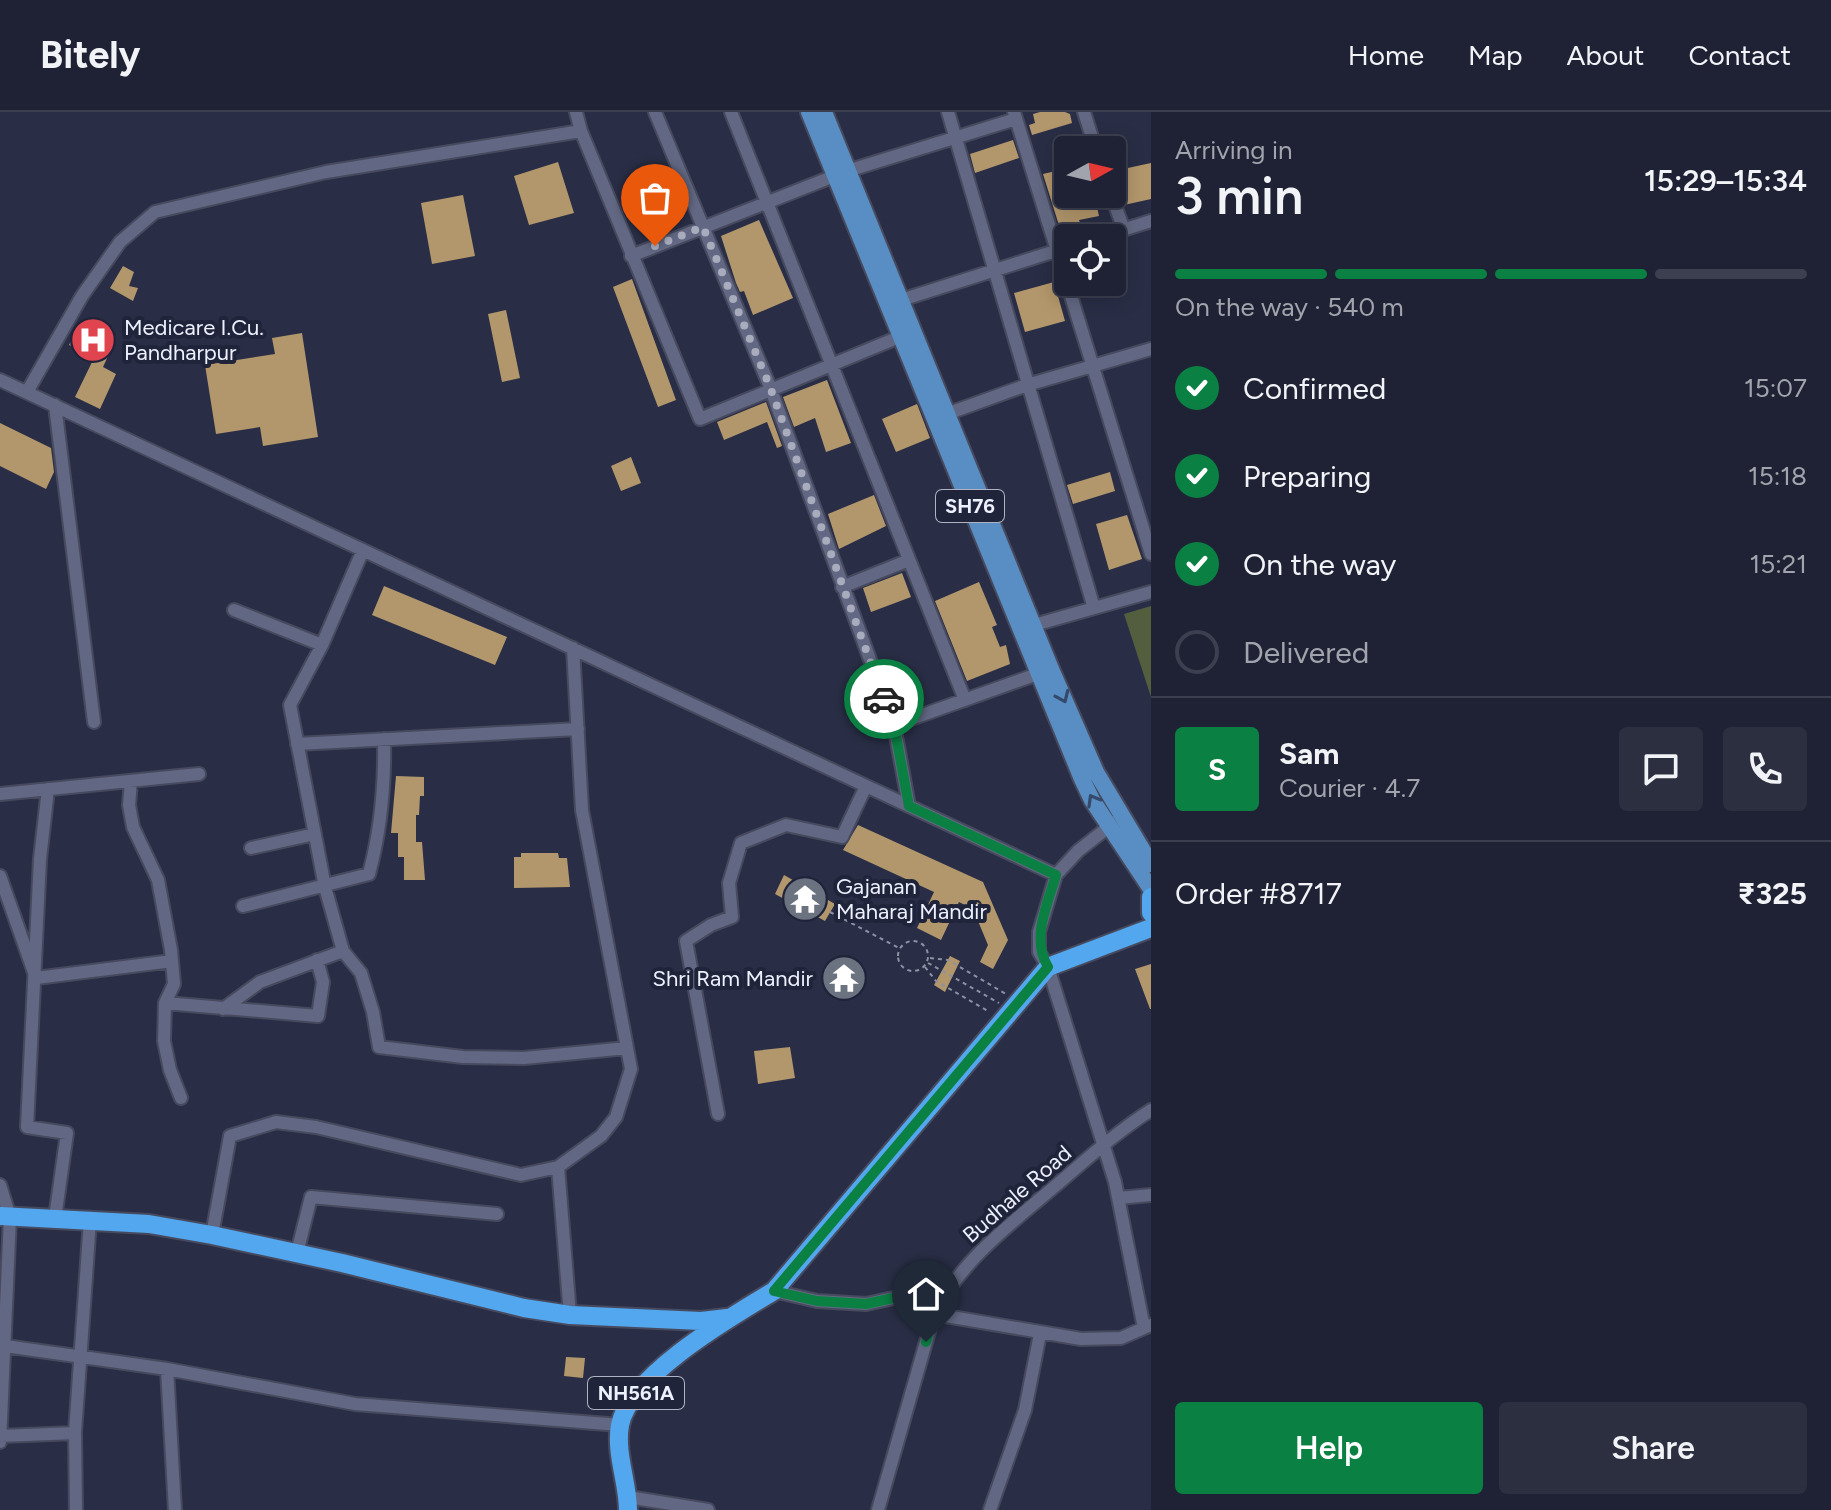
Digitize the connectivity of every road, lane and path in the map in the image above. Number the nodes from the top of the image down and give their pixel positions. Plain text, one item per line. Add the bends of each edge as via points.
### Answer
1 (576, 112) edge
2 (655, 112) edge
3 (731, 112) edge
4 (809, 112) edge
5 (824, 112) edge
6 (948, 112) edge
7 (1084, 112) edge
8 (1015, 116) edge
9 (581, 131) junction
10 (1092, 136) edge
11 (955, 137) junction
12 (841, 173) junction
13 (768, 202) junction
14 (1151, 221) edge
15 (1054, 226) edge
16 (703, 227) junction
17 (1126, 229) edge
18 (1054, 251) edge
19 (631, 256) junction
20 (993, 270) junction
21 (1075, 296) edge
22 (901, 300) junction
23 (907, 333) junction
24 (1151, 349) edge
25 (831, 363) junction
26 (1093, 366) junction
27 (0, 380) edge
28 (1027, 385) junction
29 (770, 387) junction
30 (27, 392) junction
31 (55, 405) junction
32 (941, 416) junction
33 (363, 550) junction
34 (1151, 554) edge
35 (909, 560) junction
36 (842, 587) junction
37 (1151, 592) edge
38 (1094, 608) junction
39 (234, 610) dead end
40 (1026, 628) junction
41 (322, 645) junction
42 (573, 648) junction
43 (1044, 671) junction
44 (965, 700) junction
45 (94, 722) dead end
46 (894, 725) junction
47 (578, 729) junction
48 (384, 739) junction
49 (297, 744) junction
50 (199, 774) dead end
51 (131, 781) junction
52 (866, 786) junction
53 (48, 789) junction
54 (0, 794) edge
55 (909, 806) junction
56 (1116, 821) junction
57 (315, 834) junction
58 (251, 848) dead end
59 (1151, 864) edge
60 (1056, 875) junction
61 (0, 876) edge
62 (325, 887) junction
63 (1151, 889) edge
64 (1151, 897) edge
65 (243, 906) dead end
66 (830, 912) dead end
67 (1151, 913) edge
68 (1151, 928) edge
69 (900, 948) junction
70 (343, 951) junction
71 (317, 960) junction
72 (172, 961) junction
73 (927, 962) junction
74 (1048, 967) junction
75 (36, 978) junction
76 (1010, 996) dead end
77 (165, 1003) junction
78 (1004, 1005) dead end
79 (223, 1009) junction
80 (993, 1014) dead end
81 (627, 1048) junction
82 (181, 1098) dead end
83 (1151, 1110) edge
84 (718, 1114) dead end
85 (1105, 1144) junction
86 (558, 1167) junction
87 (0, 1185) edge
88 (1151, 1195) edge
89 (1119, 1198) junction
90 (497, 1214) dead end
91 (5, 1217) edge
92 (55, 1218) junction
93 (90, 1220) junction
94 (212, 1235) junction
95 (297, 1253) junction
96 (948, 1286) junction
97 (774, 1291) junction
98 (3, 1307) edge
99 (934, 1314) junction
100 (570, 1315) junction
101 (730, 1317) junction
102 (1148, 1326) edge
103 (1040, 1334) junction
104 (5, 1346) junction
105 (82, 1355) junction
106 (167, 1369) junction
107 (620, 1425) junction
108 (75, 1433) junction
109 (0, 1439) edge
110 (628, 1504) edge
111 (76, 1510) edge
112 (175, 1510) edge
113 (708, 1510) edge
114 (878, 1510) edge
115 (990, 1510) edge

1 - 9 street
2 - 16 street
3 - 13 street
4 - 12 main road, SH76
5 - 12 main road, SH76
6 - 11 street
7 - 10 street
8 - 11 street
8 - 15 street
9 - 19 street
9 - 30 street via 326,172 155,212 120,242
11 - 12 street
11 - 20 street
12 - 13 street
12 - 22 main road, SH76
12 - 23 main road, SH76
13 - 16 street
13 - 25 street
14 - 17 street
16 - 19 street
16 - 29 street
18 - 20 street
19 - 29 street via 700,419
20 - 22 street
20 - 28 street
21 - 26 street
22 - 23 main road, SH76
23 - 25 street
23 - 32 main road, SH76
24 - 26 street
25 - 29 street
25 - 35 street
26 - 28 street
26 - 34 street
27 - 30 street
28 - 32 street
28 - 38 street
29 - 36 street
30 - 31 street
31 - 33 street
31 - 45 street
32 - 40 main road, SH76
33 - 41 street
33 - 42 street
35 - 36 street
35 - 44 street
36 - 46 street
37 - 38 street
38 - 40 street
39 - 41 street
40 - 43 main road, SH76
41 - 49 street via 290,705
42 - 47 street
42 - 52 street
43 - 44 street
43 - 56 main road, SH76
44 - 46 street
46 - 55 street
47 - 48 street
47 - 81 street via 582,810
48 - 49 street
48 - 62 street via 385,788 369,874
49 - 57 street
50 - 51 street
51 - 53 street
51 - 72 street via 133,827 158,880
52 - 55 street
52 - 84 street via 842,837 786,825 741,843 729,883 732,917 686,941
53 - 54 street
53 - 75 street
55 - 60 street
56 - 59 main road, SH76
56 - 60 street
56 - 63 main road, SH76
57 - 58 street
57 - 62 street
60 - 74 street via 1039,932 1039,952
61 - 75 street
62 - 65 street
62 - 70 street
64 - 67 highway
66 - 69 path
68 - 74 highway, NH561A
69 - 73 path via 917,941 925,946
69 - 73 path via 903,967 913,971
70 - 71 street
70 - 81 street via 361,973 379,1047 524,1058
71 - 79 street via 260,982
71 - 79 street via 323,982 318,1016
72 - 75 street
72 - 77 street via 174,984
73 - 76 path via 948,960
73 - 78 path
73 - 80 path via 936,981
74 - 85 street
74 - 97 highway, NH561A
75 - 92 street via 27,1127 67,1133
77 - 79 street
77 - 82 street via 164,1041
81 - 86 street via 631,1069 616,1117 601,1136
83 - 85 street, Budhale Road
85 - 89 street
85 - 96 street, Budhale Road via 992,1239
86 - 94 street via 521,1175 276,1122 230,1136
86 - 100 street
87 - 91 street
88 - 89 street
89 - 102 street
90 - 95 street via 311,1197
91 - 92 highway
91 - 98 street
92 - 93 highway
93 - 94 highway
93 - 105 street
94 - 95 highway
95 - 100 highway
96 - 97 street via 866,1304
96 - 99 street, Budhale Road
97 - 101 highway, NH561A
98 - 104 street
99 - 103 street
99 - 114 street, Budhale Road
100 - 101 highway via 701,1321
101 - 107 highway, NH561A via 639,1389
102 - 103 street via 1121,1338
103 - 115 street via 1025,1410
104 - 105 street
104 - 109 street
105 - 106 street
105 - 108 street
106 - 107 street via 355,1404
106 - 112 street
107 - 110 highway, NH561A
108 - 109 street
108 - 111 street
110 - 113 street

